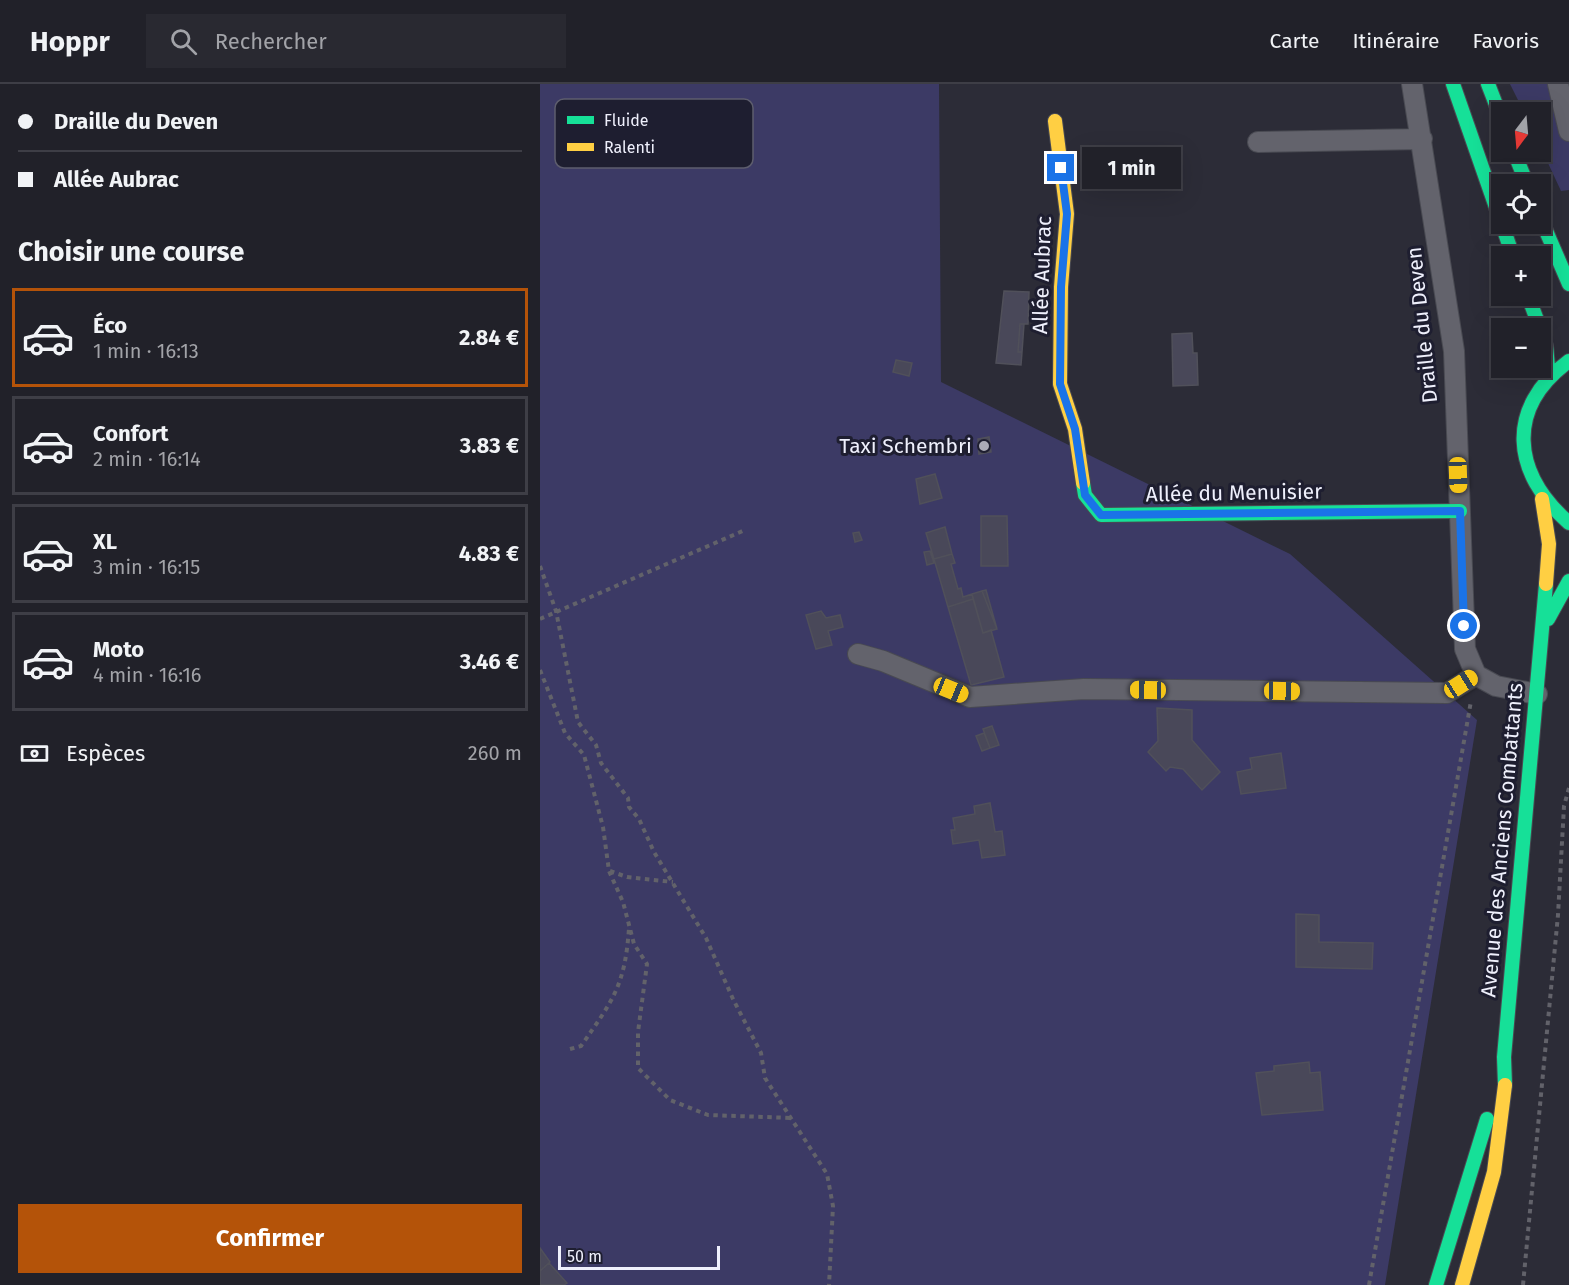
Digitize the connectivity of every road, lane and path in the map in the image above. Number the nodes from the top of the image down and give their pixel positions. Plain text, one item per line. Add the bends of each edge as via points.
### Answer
1 (1412, 84) edge
2 (1453, 84) edge
3 (1488, 84) edge
4 (1558, 84) edge
5 (1495, 102) edge
6 (1055, 122) dead end
7 (1569, 132) edge
8 (1422, 139) junction
9 (1258, 142) dead end
10 (1547, 234) edge
11 (1510, 246) edge
12 (1569, 284) edge
13 (1569, 361) edge
14 (1551, 375) edge
15 (1548, 378) edge
16 (1075, 429) joint
17 (1542, 499) junction
18 (1460, 511) junction
19 (1569, 523) edge
20 (745, 530) dead end
21 (540, 566) edge
22 (1569, 581) edge
23 (556, 611) junction
24 (540, 619) edge
25 (1544, 628) junction
26 (858, 654) dead end
27 (540, 670) edge
28 (1476, 675) junction
29 (1537, 694) junction
30 (1569, 788) edge
31 (609, 871) junction
32 (674, 882) junction
33 (629, 924) junction
34 (570, 1049) dead end
35 (1504, 1057) junction
36 (793, 1119) junction
37 (829, 1285) edge
38 (1369, 1285) edge
39 (1436, 1285) edge
40 (1462, 1285) edge
41 (1522, 1285) edge

1 - 8 street, Draille du Deven
2 - 11 main road
3 - 5 main road
4 - 7 street
6 - 16 main road, Allée Aubrac via 1067,214 1060,384
8 - 9 street
8 - 18 street, Draille du Deven via 1454,351
10 - 12 main road
13 - 14 main road
15 - 17 main road via 1535,395 1523,437 1524,459
16 - 18 main road, Allée du Menuisier via 1085,495 1101,515
17 - 19 main road
17 - 25 main road, Avenue des Anciens Combattants via 1549,544
18 - 28 street, Draille du Deven via 1465,649
20 - 23 path
21 - 23 path
22 - 25 main road, Avenue des Anciens Combattants
23 - 24 path
23 - 32 path via 578,722 596,745 601,763 628,798 629,807
25 - 29 main road, Avenue des Anciens Combattants
26 - 28 street via 970,697 1084,689 1447,693
27 - 31 path via 565,733 584,755 603,827
28 - 29 street via 1496,686
28 - 38 path
29 - 35 main road, Avenue des Anciens Combattants
30 - 41 path via 1564,806 1558,915
31 - 32 path
31 - 33 path
32 - 36 path via 706,938 761,1053 765,1078
33 - 34 path via 627,954 617,991 581,1046
33 - 36 path via 634,944 647,964 638,1032 638,1068 670,1100 708,1115
35 - 39 main road, Avenue des Anciens Combattants
35 - 40 main road, Avenue des Anciens Combattants via 1506,1091 1487,1202
36 - 37 path via 827,1174 833,1206

